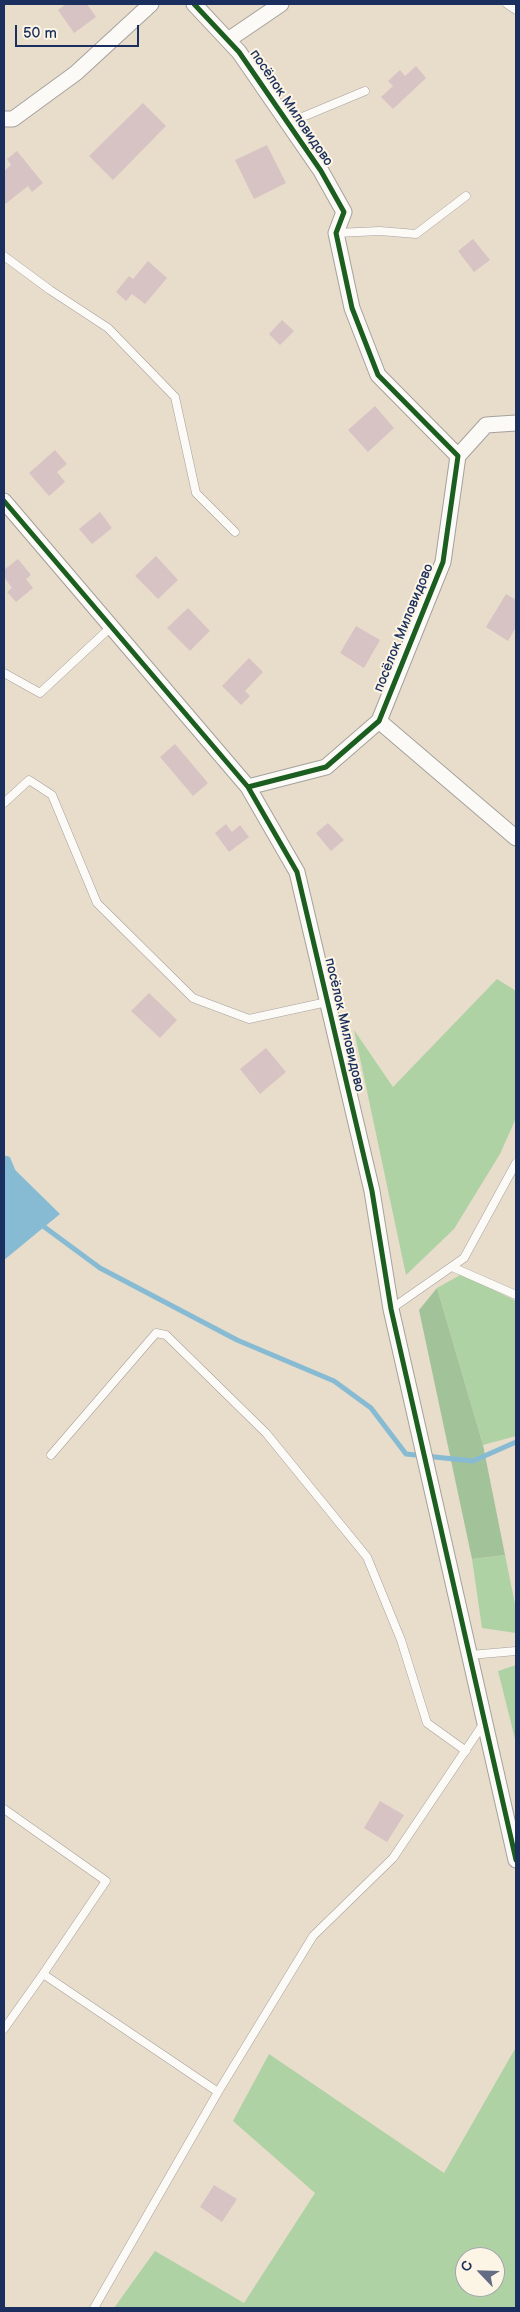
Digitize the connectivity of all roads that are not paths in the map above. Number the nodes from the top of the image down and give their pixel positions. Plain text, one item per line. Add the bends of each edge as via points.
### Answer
1 (151, 4) edge
2 (194, 4) edge
3 (281, 4) edge
4 (507, 4) edge
5 (516, 10) edge
6 (228, 40) junction
7 (365, 91) dead end
8 (4, 120) edge
9 (288, 123) junction
10 (466, 196) dead end
11 (336, 233) junction
12 (4, 256) edge
13 (516, 423) edge
14 (458, 456) junction
15 (4, 501) edge
16 (235, 532) dead end
17 (112, 626) junction
18 (4, 673) edge
19 (380, 721) junction
20 (248, 787) junction
21 (4, 803) edge
22 (516, 838) edge
23 (327, 1002) junction
24 (516, 1163) edge
25 (452, 1267) junction
26 (516, 1295) edge
27 (391, 1310) junction
28 (51, 1455) dead end
29 (516, 1651) edge
30 (470, 1655) junction
31 (485, 1722) junction
32 (466, 1751) junction
33 (4, 1809) edge
34 (516, 1860) edge
35 (43, 1974) junction
36 (4, 2029) edge
37 (218, 2092) junction
38 (94, 2308) edge

1 - 8 street via 76,72 13,119
2 - 6 street, посёлок Миловидово
3 - 6 street
4 - 5 lane
6 - 9 street, посёлок Миловидово
7 - 9 lane
9 - 11 street, посёлок Миловидово via 344,212
10 - 11 lane via 416,234 380,231
11 - 14 street, посёлок Миловидово via 352,308 378,376
12 - 16 lane via 108,328 175,396 196,493
13 - 14 street via 486,425
14 - 19 street, посёлок Миловидово via 443,562
15 - 17 street, посёлок Миловидово
17 - 18 lane via 40,693
17 - 20 street, посёлок Миловидово
19 - 20 street, посёлок Миловидово via 326,767
19 - 22 street
20 - 23 street, посёлок Миловидово via 297,872
21 - 23 lane via 29,780 52,795 97,903 193,998 249,1020
23 - 27 street, посёлок Миловидово via 372,1191
24 - 25 lane via 464,1258
25 - 26 lane
25 - 27 lane
27 - 30 street, посёлок Миловидово
28 - 32 lane via 156,1333 166,1335 266,1433 367,1557 401,1640 427,1723
29 - 30 lane
30 - 31 street, посёлок Миловидово
31 - 32 lane
31 - 34 street, посёлок Миловидово
32 - 37 lane via 393,1858 313,1936
33 - 35 lane via 106,1881
35 - 36 lane
35 - 37 lane
37 - 38 lane

